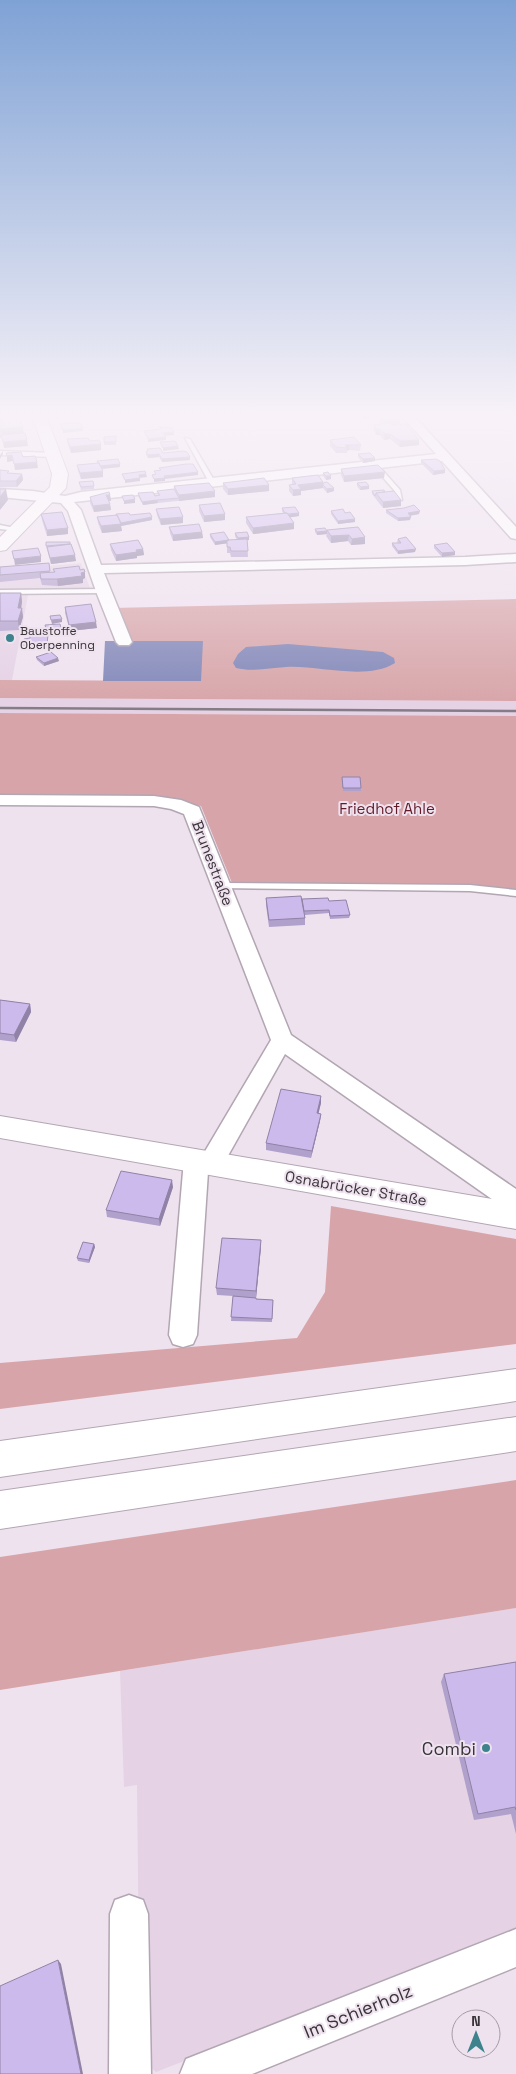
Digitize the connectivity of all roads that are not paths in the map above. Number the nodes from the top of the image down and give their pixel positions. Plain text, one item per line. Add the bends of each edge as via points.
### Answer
1 (35, 512) edge
2 (75, 512) edge
3 (496, 512) edge
4 (0, 527) edge
5 (18, 529) junction
6 (516, 534) edge
7 (0, 546) edge
8 (516, 558) edge
9 (95, 569) junction
10 (103, 591) junction
11 (0, 592) edge
12 (124, 642) dead end
13 (0, 800) edge
14 (222, 886) junction
15 (516, 893) edge
16 (282, 1040) junction
17 (0, 1127) edge
18 (204, 1162) junction
19 (512, 1207) edge
20 (183, 1335) dead end
21 (516, 1385) edge
22 (516, 1434) edge
23 (0, 1459) edge
24 (0, 1510) edge
25 (129, 1914) dead end
26 (516, 1948) edge
27 (130, 2074) edge
28 (201, 2074) edge

1 - 5 main road
2 - 9 street
3 - 6 street
4 - 5 lane
5 - 7 main road
8 - 9 street via 465,562
9 - 10 street
10 - 11 lane
10 - 12 street
13 - 14 street, Brunestraße via 154,801 175,804 192,811
14 - 15 lane via 470,888
14 - 16 street, Brunestraße
16 - 18 street
16 - 19 street
17 - 18 main road, Osnabrücker Straße
18 - 19 main road, Osnabrücker Straße
18 - 20 street
21 - 23 main road
22 - 24 main road
25 - 27 street
26 - 28 street, Im Schierholz

